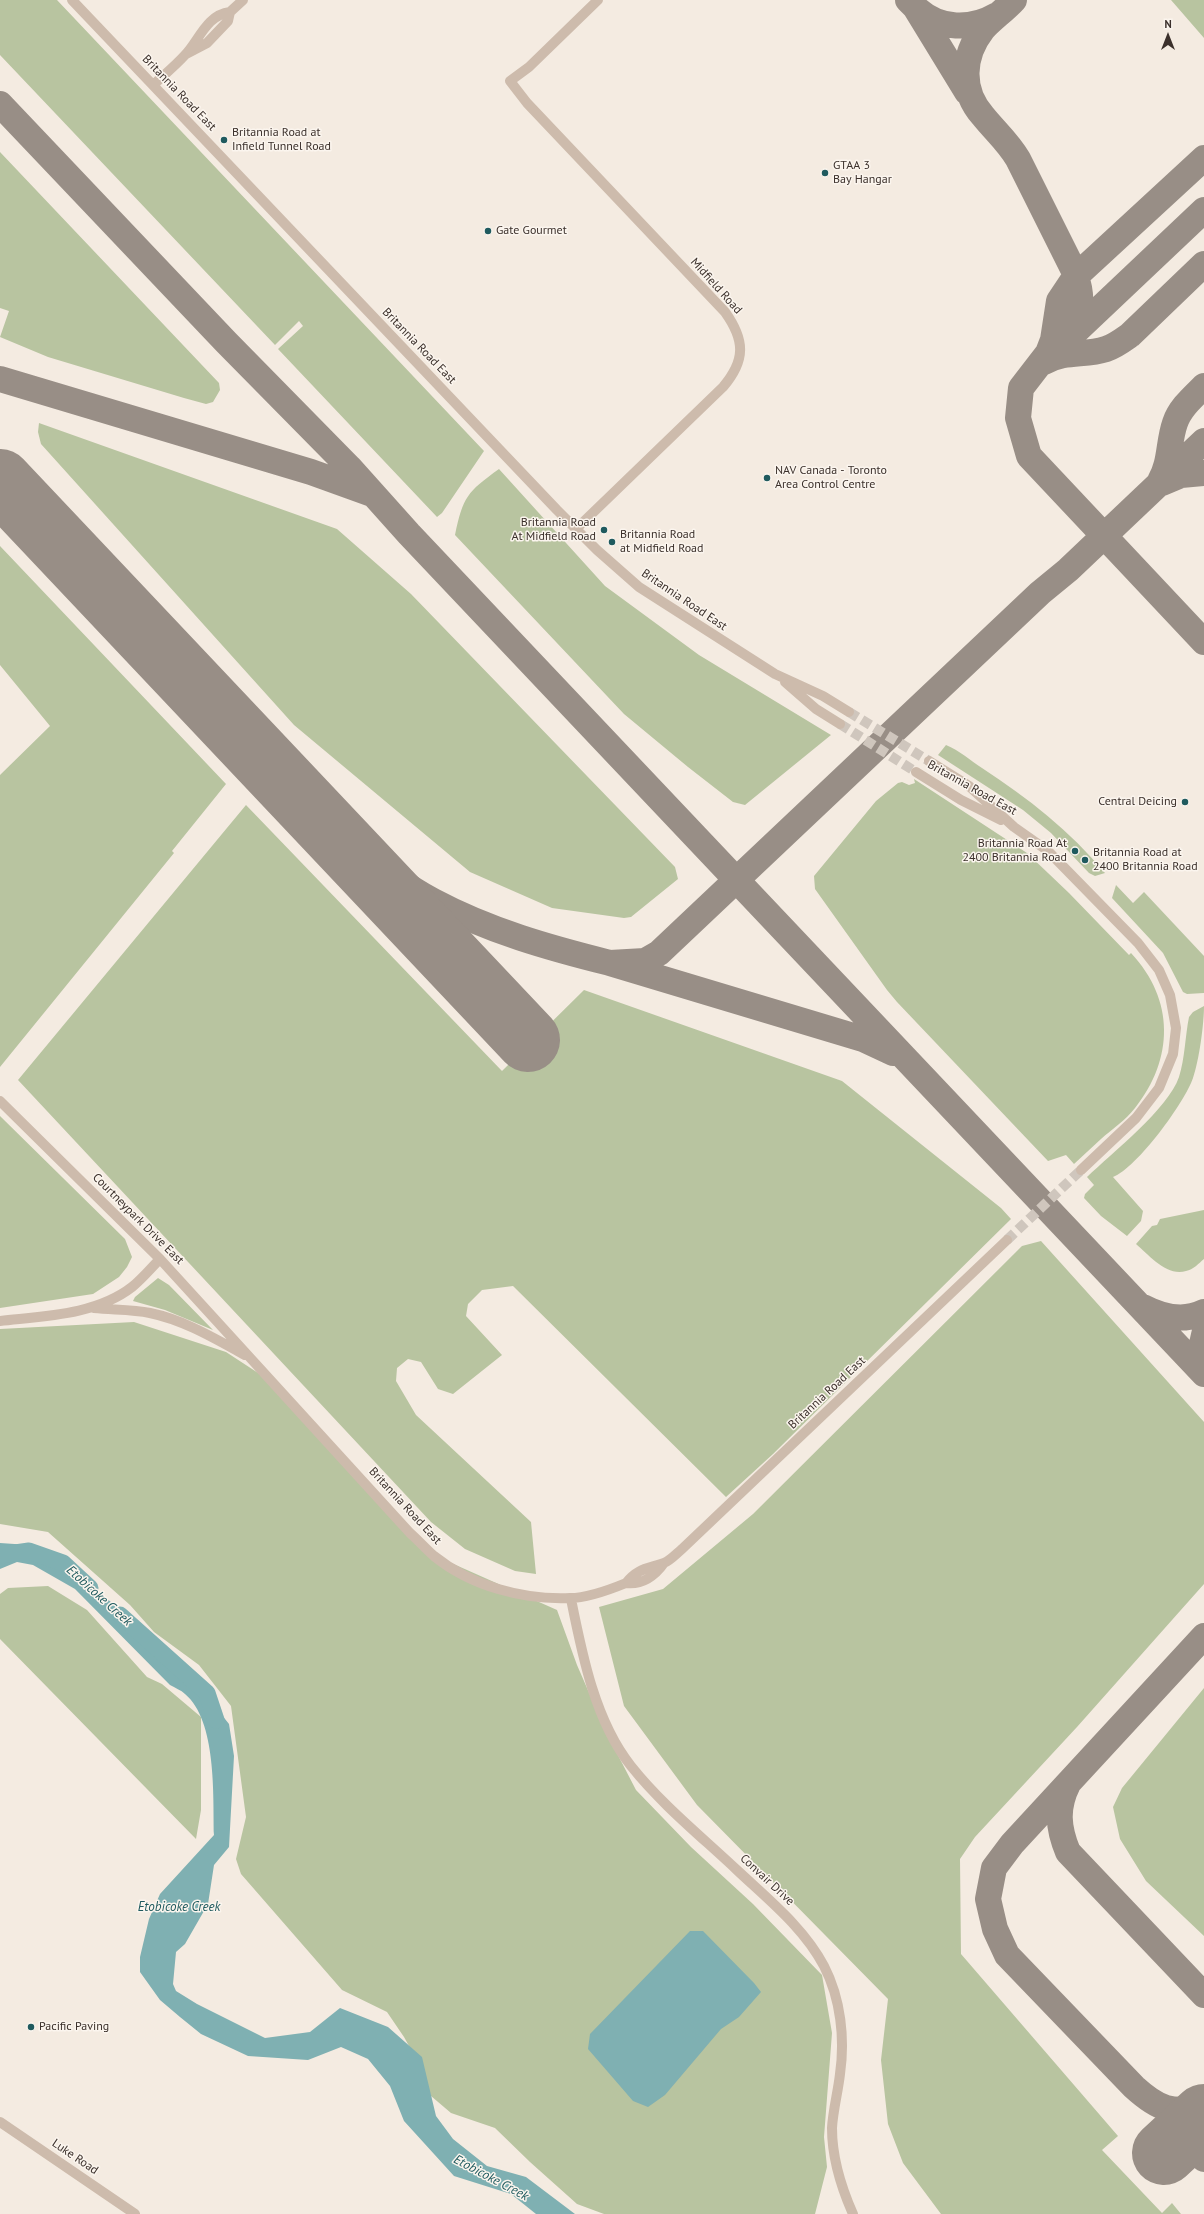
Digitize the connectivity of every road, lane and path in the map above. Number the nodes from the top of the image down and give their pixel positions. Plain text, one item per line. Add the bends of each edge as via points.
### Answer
1 (72, 0) edge
2 (243, 0) edge
3 (598, 0) edge
4 (153, 85) junction
5 (576, 529) junction
6 (775, 674) junction
7 (849, 712) tunnel mouth
8 (840, 724) tunnel mouth
9 (928, 761) tunnel mouth
10 (916, 772) tunnel mouth
11 (1014, 827) junction
12 (0, 1101) edge
13 (1081, 1170) tunnel mouth
14 (1007, 1240) tunnel mouth
15 (160, 1259) junction
16 (88, 1308) junction
17 (0, 1321) edge
18 (252, 1360) junction
19 (571, 1598) junction
20 (0, 2122) edge
21 (135, 2214) edge
22 (853, 2214) edge

1 - 4 street, Britannia Road East
2 - 4 street via 230,12 228,21 207,43 186,54
3 - 5 street, Midfield Road via 529,67 510,81 527,103 725,312 740,339 738,366 724,387
4 - 5 street, Britannia Road East
5 - 6 street, Britannia Road East via 639,587
6 - 7 street, Britannia Road East via 823,696
6 - 8 street, Britannia Road East via 816,709
9 - 11 street, Britannia Road East via 969,786
10 - 11 street, Britannia Road East via 961,800
11 - 13 street, Britannia Road East via 1048,851 1138,943 1159,970 1170,995 1176,1028 1173,1054 1159,1088 1136,1118
12 - 15 street, Courtneypark Drive East
14 - 19 street, Britannia Road East via 682,1550 664,1563 649,1566 638,1572 626,1583
15 - 16 street via 132,1287 115,1298
15 - 18 street, Courtneypark Drive East
16 - 17 street
16 - 18 street via 127,1310 163,1316 191,1326
18 - 19 street, Britannia Road East via 435,1557 468,1577 500,1590 536,1597
19 - 22 street, Convair Drive via 589,1677 611,1733 630,1765 672,1810 788,1918 824,1966 833,1987 842,2034 843,2055 832,2126 833,2142 839,2177
20 - 21 street, Luke Road

